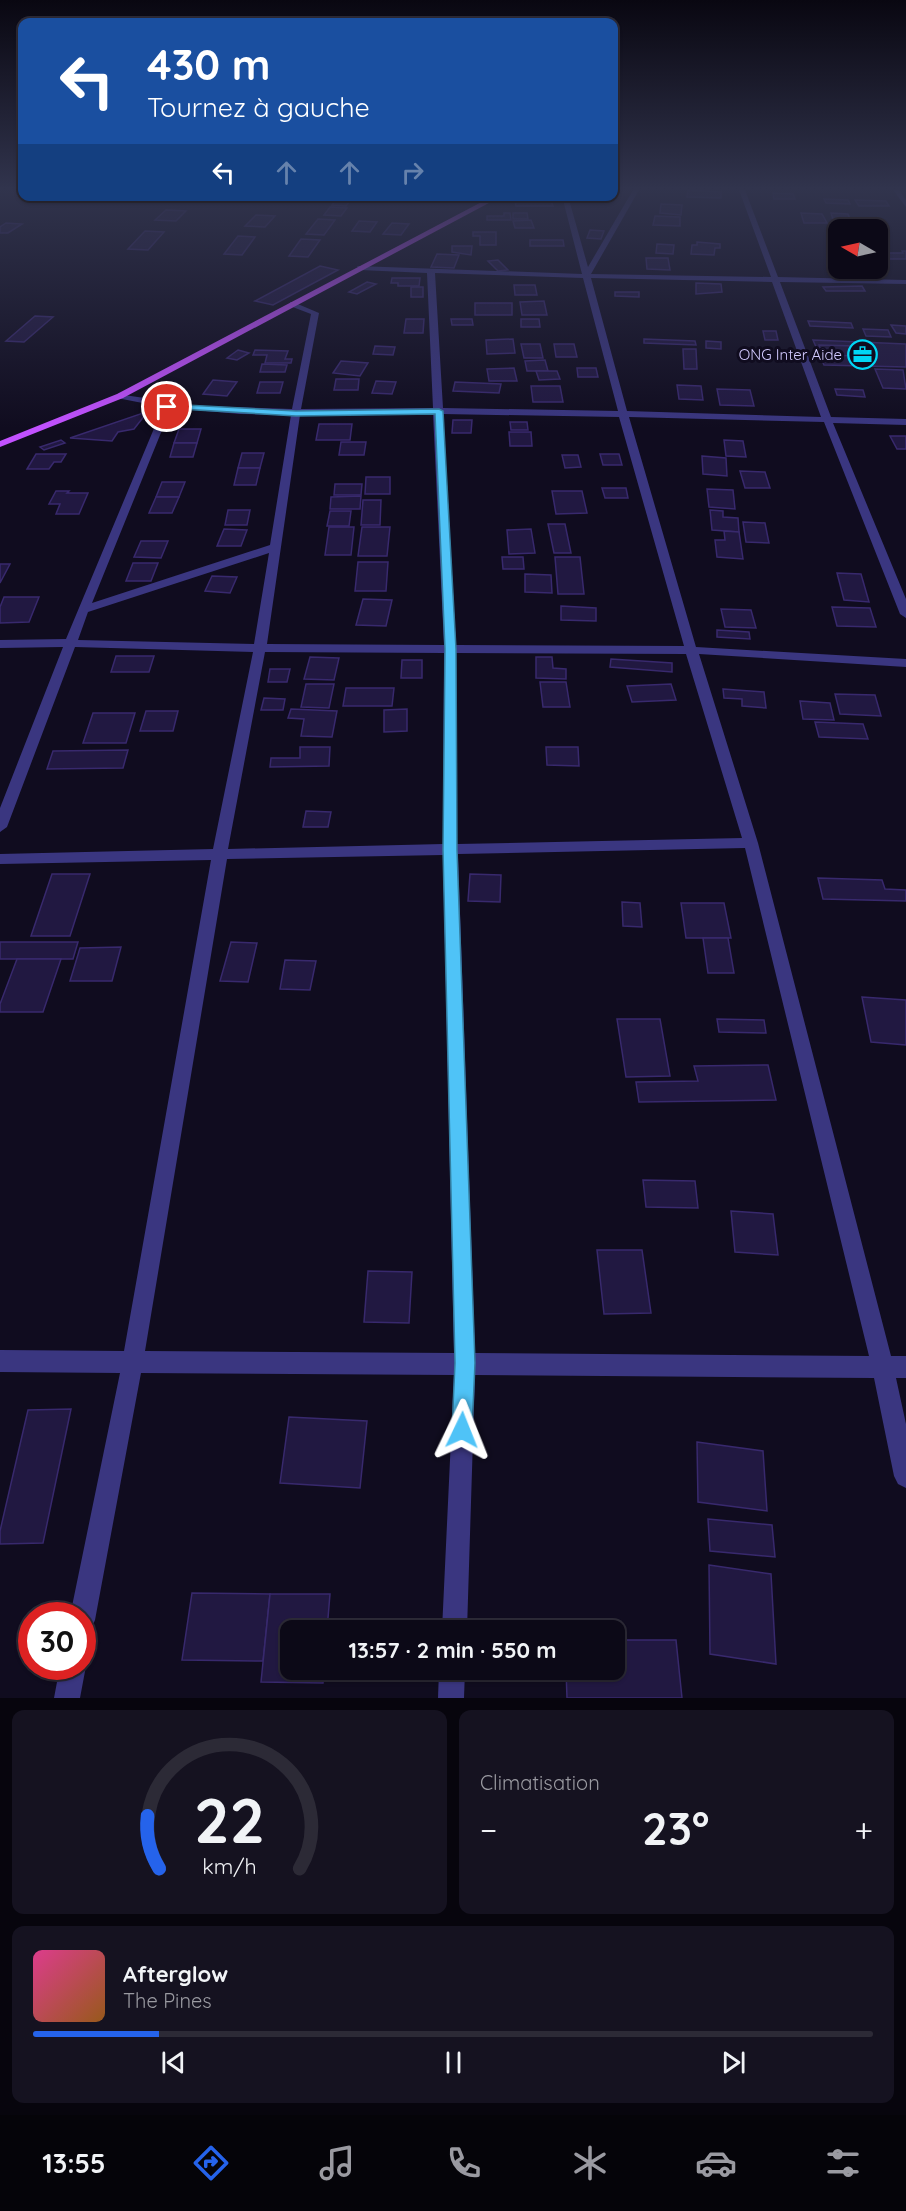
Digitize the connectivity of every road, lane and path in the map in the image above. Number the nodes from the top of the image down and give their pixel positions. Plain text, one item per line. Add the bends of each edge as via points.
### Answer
1 (358, 269) edge
2 (382, 269) edge
3 (584, 269) edge
4 (590, 269) edge
5 (770, 269) edge
6 (431, 272) junction
7 (586, 276) junction
8 (773, 279) junction
9 (906, 282) edge
10 (293, 304) junction
11 (120, 396) junction
12 (167, 407) junction
13 (439, 411) junction
14 (296, 413) junction
15 (623, 414) junction
16 (827, 419) junction
17 (906, 422) edge
18 (0, 444) edge
19 (276, 547) junction
20 (83, 610) junction
21 (906, 614) edge
22 (70, 643) junction
23 (0, 644) edge
24 (260, 648) junction
25 (450, 649) junction
26 (691, 650) junction
27 (906, 663) edge
28 (0, 827) edge
29 (751, 843) junction
30 (450, 850) junction
31 (220, 854) junction
32 (0, 859) edge
33 (133, 1360) junction
34 (0, 1361) edge
35 (465, 1363) junction
36 (882, 1365) junction
37 (906, 1367) edge
38 (906, 1476) edge
39 (86, 1602) edge
40 (453, 1620) edge
41 (70, 1680) edge
42 (452, 1680) edge
43 (67, 1698) edge
44 (451, 1698) edge

1 - 10 main road
2 - 6 street
3 - 7 street
4 - 7 street
5 - 8 street
6 - 7 street
6 - 13 street
7 - 8 street
7 - 15 street
8 - 9 street
8 - 16 street
10 - 11 main road
10 - 14 street via 315,313
11 - 12 street
11 - 18 main road
12 - 14 street
12 - 20 street
13 - 14 street
13 - 15 street
13 - 25 street
14 - 19 street
15 - 16 street
15 - 26 street
16 - 17 street
16 - 21 street
19 - 20 street
19 - 24 street
20 - 22 street
22 - 23 street
22 - 24 street
22 - 28 street
24 - 25 street
24 - 31 street
25 - 26 street
25 - 30 street
26 - 27 street
26 - 29 street
29 - 30 street
29 - 36 street
30 - 31 street
30 - 35 street
31 - 32 street
31 - 33 street
33 - 34 street
33 - 35 street
33 - 39 street
35 - 36 street
35 - 40 street
36 - 37 street
36 - 38 street
41 - 43 street
42 - 44 street

